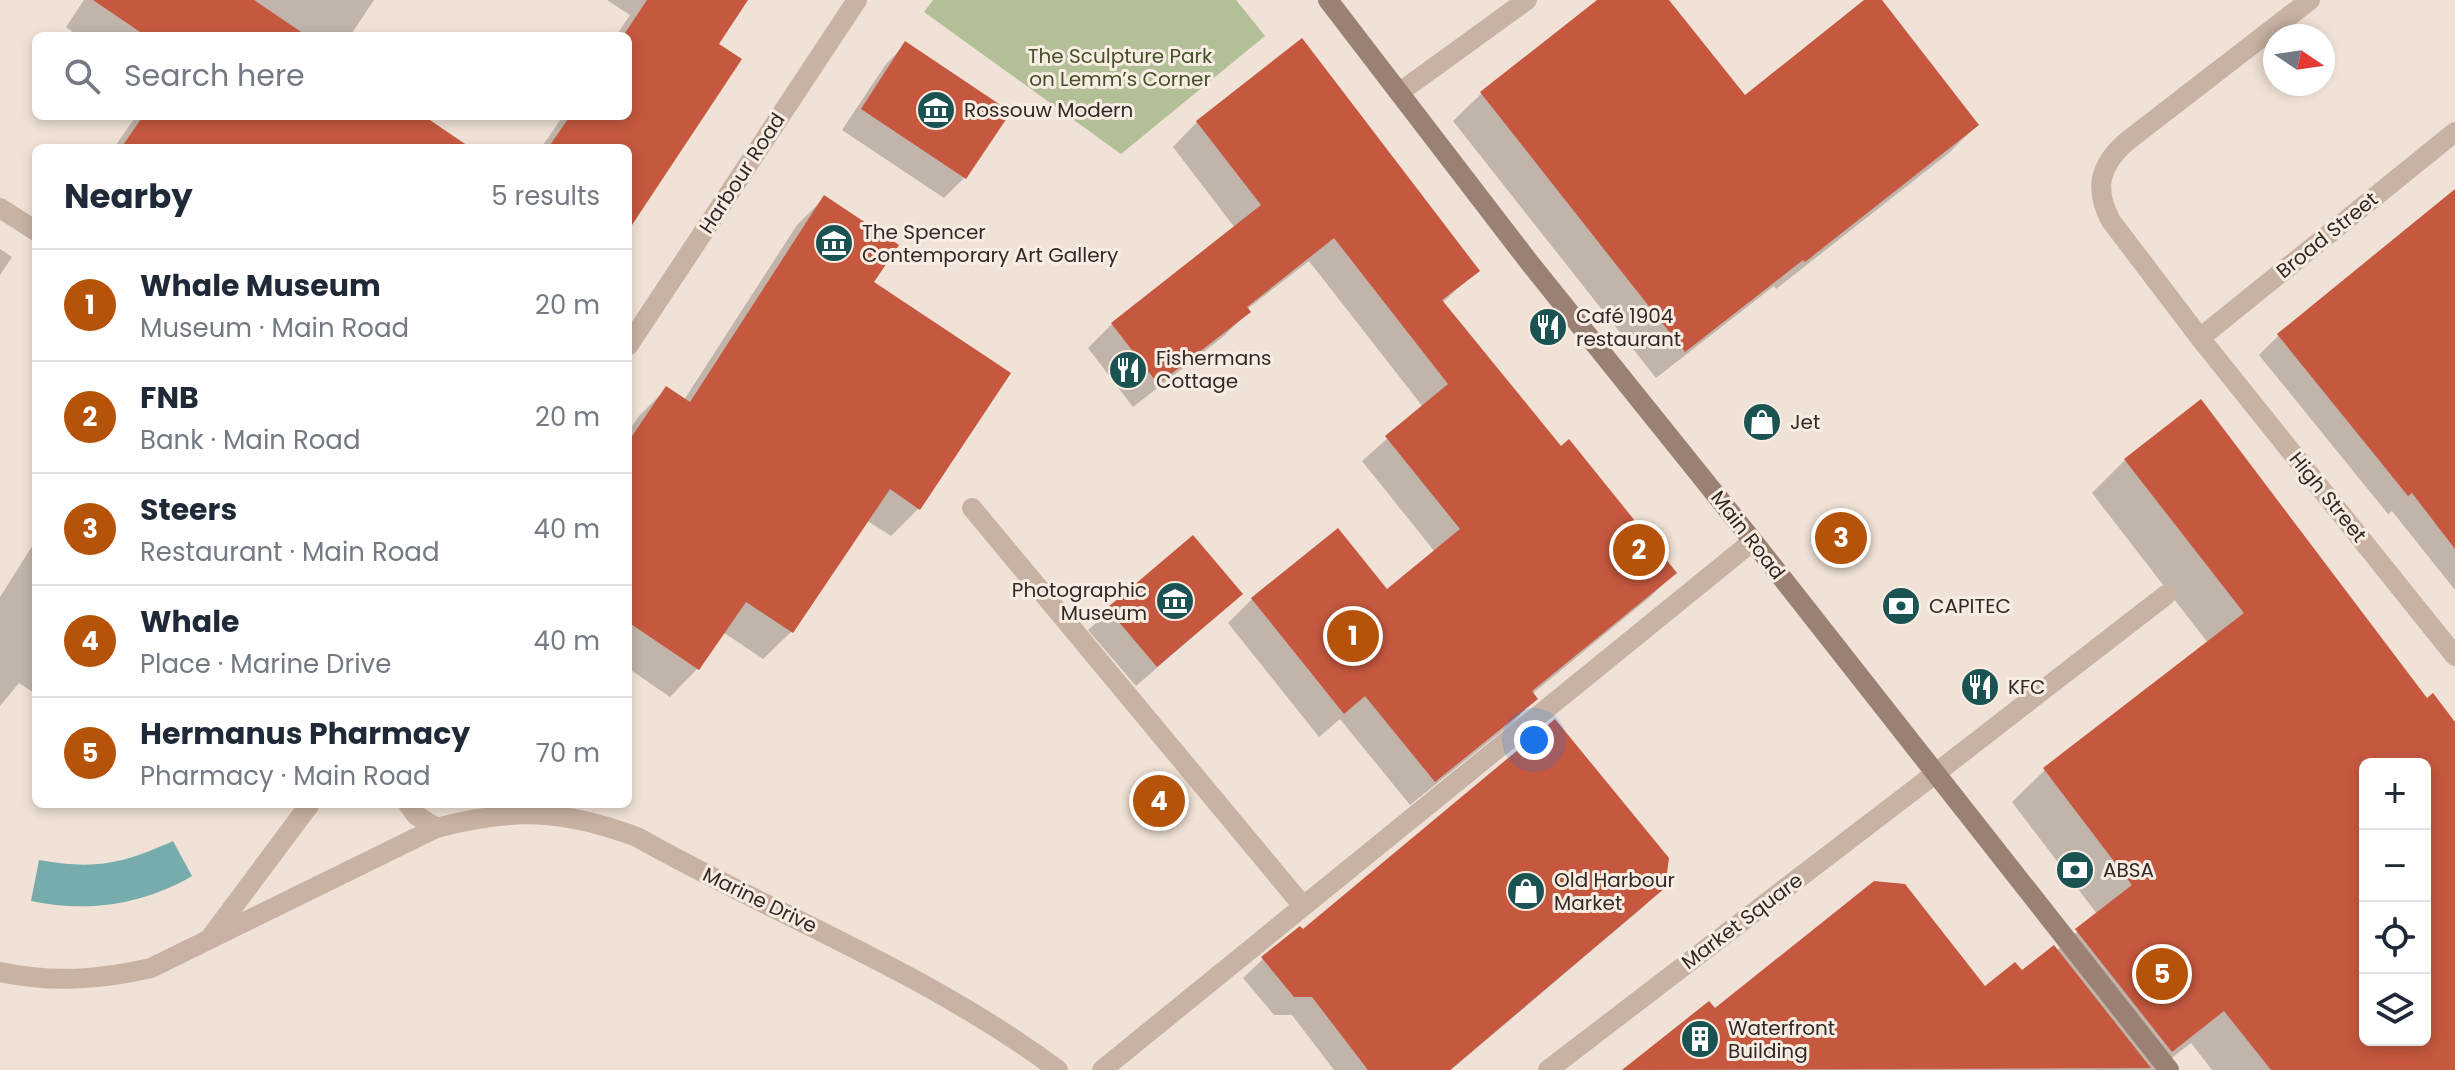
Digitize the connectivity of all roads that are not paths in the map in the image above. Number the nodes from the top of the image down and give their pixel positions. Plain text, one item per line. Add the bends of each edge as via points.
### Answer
1 (857, 0) edge
2 (1328, 0) edge
3 (1527, 0) edge
4 (2310, 0) edge
5 (1400, 92) junction
6 (2455, 132) edge
7 (0, 208) edge
8 (32, 228) edge
9 (2200, 338) junction
10 (632, 340) edge
11 (972, 508) dead end
12 (1753, 541) junction
13 (2166, 595) dead end
14 (2455, 656) edge
15 (1936, 773) junction
16 (307, 808) edge
17 (411, 808) edge
18 (436, 828) junction
19 (1303, 906) junction
20 (208, 941) junction
21 (0, 972) edge
22 (1058, 1070) edge
23 (1102, 1070) edge
24 (1548, 1070) edge
25 (2169, 1070) edge

1 - 10 street, Harbour Road
2 - 5 main road, Main Road
3 - 5 street
4 - 9 street, High Street via 2126,142 2104,169 2102,205 2111,221
5 - 12 main road, Main Road
6 - 9 street, Broad Street
7 - 8 street
9 - 14 street, High Street
11 - 19 street
12 - 15 main road, Main Road
12 - 19 street
13 - 15 street, Market Square
15 - 24 street, Market Square
15 - 25 main road, Main Road
16 - 20 street
17 - 18 street
18 - 20 street, Marine Drive
18 - 22 street, Marine Drive via 520,813 563,816 637,837 947,996
19 - 23 street
20 - 21 street, Marine Drive via 151,968 114,976 53,980

